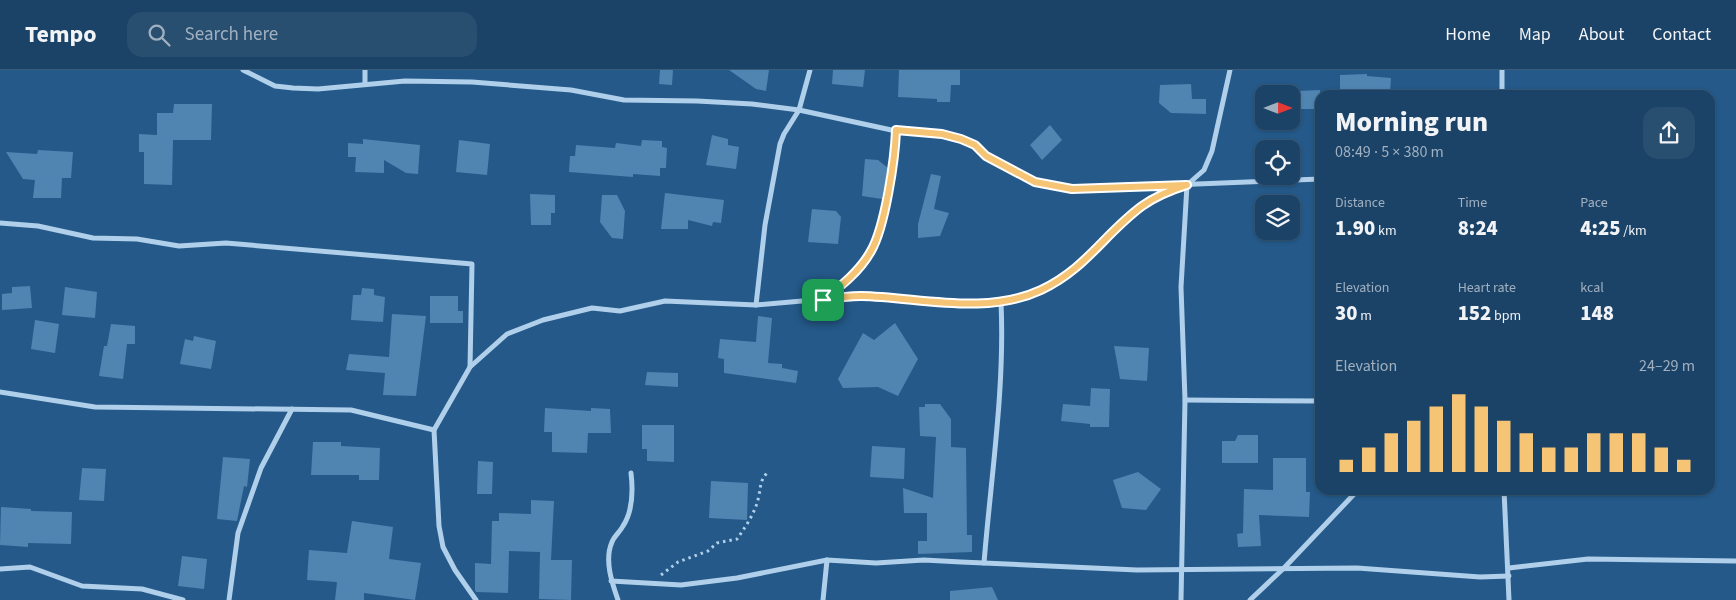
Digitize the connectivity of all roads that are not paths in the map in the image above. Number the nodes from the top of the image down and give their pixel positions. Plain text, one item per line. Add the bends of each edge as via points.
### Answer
1 (243, 70) edge
2 (365, 70) edge
3 (810, 70) edge
4 (1230, 70) edge
5 (1502, 70) edge
6 (365, 84) junction
7 (1502, 90) edge
8 (799, 110) junction
9 (896, 130) junction
10 (1315, 178) edge
11 (1187, 185) junction
12 (0, 223) edge
13 (823, 300) junction
14 (1001, 302) junction
15 (756, 305) junction
16 (470, 367) junction
17 (0, 392) edge
18 (1185, 400) junction
19 (1315, 401) edge
20 (292, 410) junction
21 (434, 430) junction
22 (631, 473) dead end
23 (1353, 495) edge
24 (1504, 495) edge
25 (827, 560) junction
26 (1736, 561) edge
27 (984, 563) junction
28 (1181, 568) junction
29 (1284, 568) junction
30 (1509, 568) junction
31 (0, 569) edge
32 (1509, 576) junction
33 (611, 581) junction
34 (183, 600) edge
35 (229, 600) edge
36 (476, 600) edge
37 (618, 600) edge
38 (823, 600) edge
39 (1181, 600) edge
40 (1250, 600) edge
41 (1509, 600) edge

1 - 6 street via 275,86 318,89
2 - 6 street
3 - 8 street
4 - 11 street via 1209,160 1204,170
5 - 7 street
6 - 8 street via 472,82 571,90 624,100 725,102
8 - 9 street
8 - 15 street via 780,144
9 - 11 street via 961,139 1035,182 1053,186 1072,189
9 - 13 street via 895,155 875,242 847,281
10 - 11 street
11 - 14 street via 1143,206 1069,275 1040,290
11 - 18 street via 1181,287
12 - 16 street via 38,226 93,238 137,239 179,246 226,243 472,264
13 - 14 street via 859,296 925,302
13 - 15 street
14 - 27 street via 1003,338
15 - 16 street via 665,300 620,311 592,308 543,320 507,334
16 - 21 street
17 - 20 street via 95,407
18 - 19 street
18 - 28 street
20 - 21 street via 351,410
20 - 35 street via 261,468 238,533
21 - 36 street via 443,548
22 - 33 street via 633,486 629,514 611,543
23 - 29 street
24 - 30 street
25 - 27 street
25 - 33 street via 713,582 681,585
25 - 38 street
26 - 30 street via 1588,559
27 - 28 street via 1137,570
28 - 29 street
28 - 39 street
29 - 32 street via 1357,568 1480,577
29 - 40 street
30 - 32 street
31 - 34 street via 30,567 82,586 142,589
32 - 41 street
33 - 37 street

